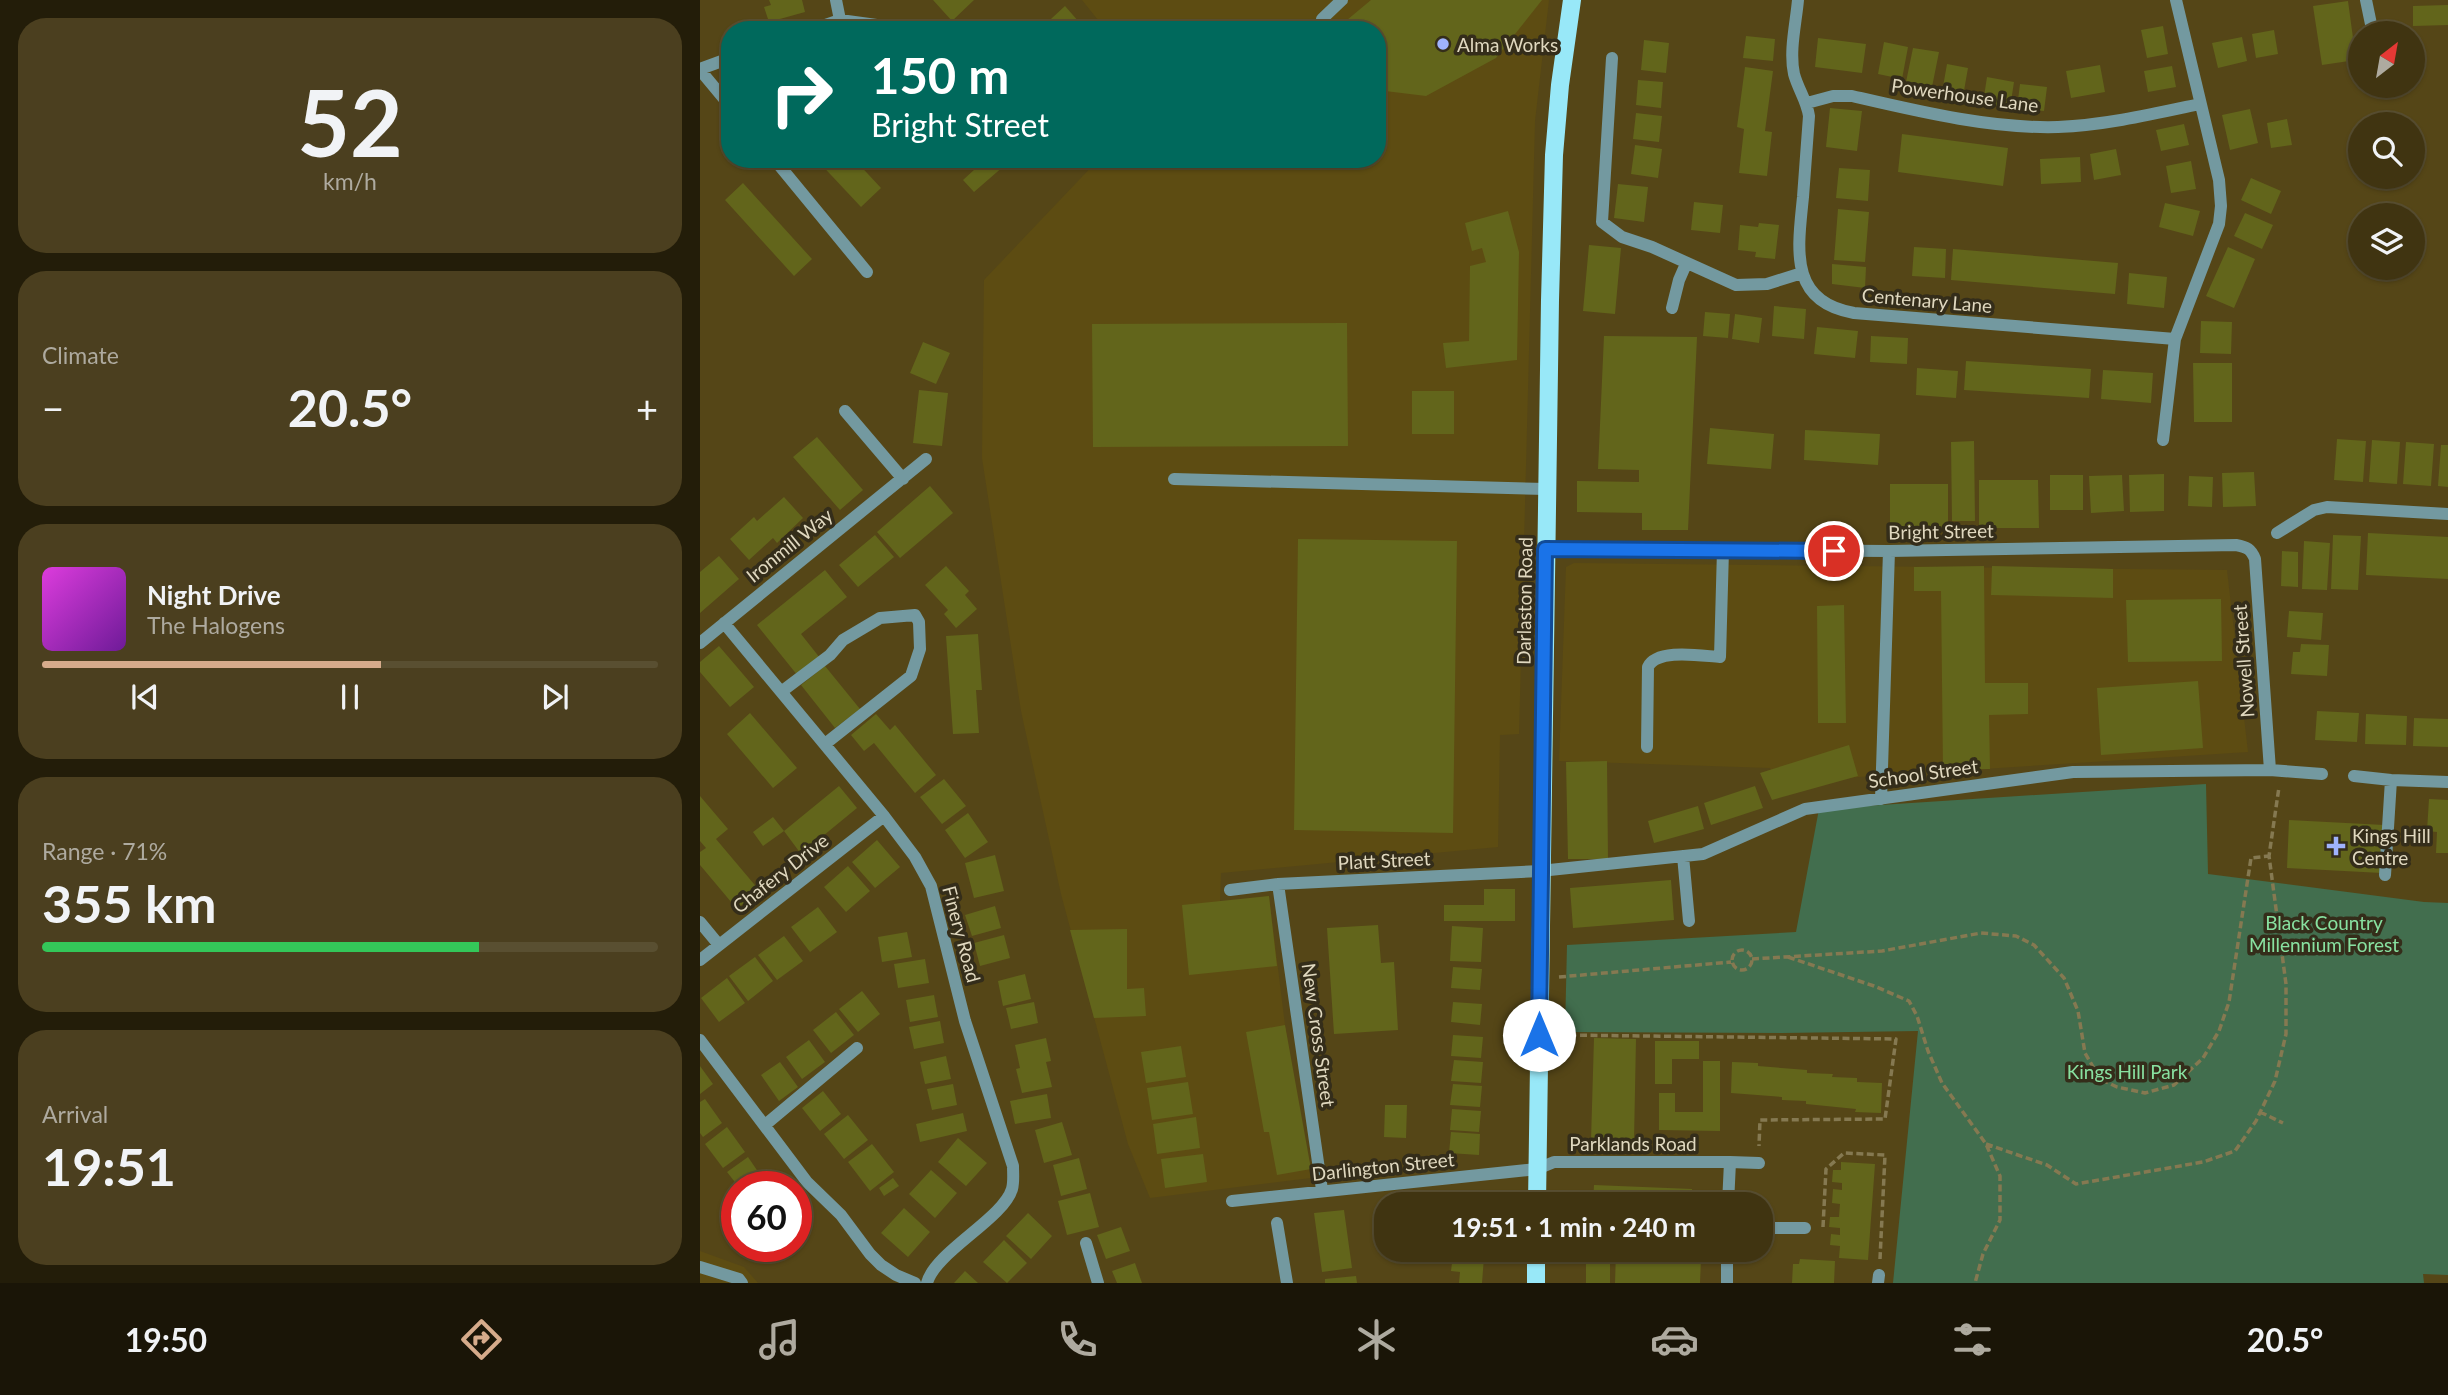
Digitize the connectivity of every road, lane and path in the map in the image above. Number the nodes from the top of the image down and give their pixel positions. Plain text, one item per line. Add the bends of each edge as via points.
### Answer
1 (836, 0) edge
2 (1342, 0) edge
3 (1572, 0) edge
4 (1798, 0) edge
5 (2176, 0) edge
6 (2366, 0) edge
7 (1322, 19) dead end
8 (840, 20) junction
9 (837, 21) edge
10 (847, 21) edge
11 (2370, 21) edge
12 (1612, 58) dead end
13 (721, 61) edge
14 (700, 69) edge
15 (721, 95) edge
16 (1807, 103) junction
17 (2200, 104) junction
18 (781, 168) edge
19 (1686, 264) junction
20 (867, 272) dead end
21 (1802, 273) junction
22 (1672, 307) dead end
23 (2175, 339) junction
24 (845, 411) dead end
25 (2163, 440) dead end
26 (926, 459) dead end
27 (903, 478) junction
28 (1174, 479) dead end
29 (1546, 489) junction
30 (2448, 514) edge
31 (2277, 533) dead end
32 (1545, 549) junction
33 (1723, 550) junction
34 (1889, 551) junction
35 (2252, 551) joint
36 (724, 623) junction
37 (700, 643) edge
38 (782, 692) junction
39 (825, 744) junction
40 (1647, 747) dead end
41 (2276, 770) junction
42 (2322, 774) dead end
43 (2354, 776) dead end
44 (2391, 780) junction
45 (2448, 782) edge
46 (1881, 799) junction
47 (884, 816) junction
48 (1683, 856) junction
49 (2269, 856) junction
50 (1540, 871) junction
51 (2385, 875) dead end
52 (1278, 884) junction
53 (1230, 890) dead end
54 (1689, 921) dead end
55 (700, 922) edge
56 (719, 945) junction
57 (1787, 957) junction
58 (1752, 959) junction
59 (700, 960) edge
60 (1731, 962) junction
61 (1539, 979) junction
62 (1539, 1035) junction
63 (701, 1044) edge
64 (857, 1048) dead end
65 (2260, 1112) junction
66 (2283, 1123) dead end
67 (765, 1125) junction
68 (1986, 1144) junction
69 (1730, 1162) junction
70 (1759, 1163) joint
71 (1537, 1169) junction
72 (1322, 1190) junction
73 (1537, 1192) edge
74 (1729, 1192) edge
75 (1232, 1201) dead end
76 (1277, 1223) dead end
77 (1773, 1228) edge
78 (1805, 1228) joint
79 (1086, 1243) dead end
80 (1880, 1254) dead end
81 (1536, 1262) edge
82 (1727, 1262) edge
83 (700, 1267) edge
84 (741, 1283) edge
85 (915, 1283) edge
86 (927, 1283) edge
87 (1098, 1283) edge
88 (1287, 1283) edge
89 (1536, 1283) edge
90 (1727, 1283) edge
91 (1975, 1283) edge

1 - 8 street
2 - 7 street
3 - 29 main road, Darlaston Road via 1554,155
4 - 16 street via 1794,75
5 - 17 street
6 - 11 street
8 - 9 street
8 - 10 street
12 - 19 street via 1602,222 1622,237
13 - 14 street
14 - 15 street
16 - 17 street, Powerhouse Lane via 1852,96 1979,121 2057,127
16 - 21 street via 1798,250
17 - 23 street via 2219,180 2220,215
18 - 20 street
19 - 21 street via 1736,285 1767,284
19 - 22 street
21 - 23 street, Centenary Lane via 1816,294 1842,311
23 - 25 street
24 - 27 street
26 - 27 street, Ironmill Way
27 - 36 street, Ironmill Way
28 - 29 street
29 - 32 main road, Darlaston Road
30 - 31 street via 2327,507
32 - 33 street, Bright Street
32 - 50 main road, Darlaston Road
33 - 34 street, Bright Street
33 - 40 street via 1720,657 1662,655 1651,661
34 - 35 street, Bright Street via 2236,545
34 - 46 street
35 - 41 street, Nowell Street
36 - 37 street, Ironmill Way
36 - 38 street, Finery Road
38 - 39 street, Finery Road
38 - 39 street via 843,640 880,618 915,615 920,649 911,676
39 - 47 street, Finery Road
41 - 42 street, School Street
41 - 46 street, School Street via 2073,772
41 - 49 path
43 - 44 street
44 - 45 street
44 - 51 street
46 - 48 street, School Street via 1805,809 1703,854
47 - 56 street, Chafery Drive
47 - 86 street, Finery Road via 932,886 965,1021 1013,1166 1013,1188 1004,1203 945,1258
48 - 50 street, School Street
48 - 54 street
49 - 57 path via 2251,858 2229,1002 2218,1031 2203,1059 2174,1085 2144,1093 2100,1079 2085,1053 2078,1011 2064,978 2034,945 2016,936 1980,933 1882,951
49 - 65 path via 2286,984 2286,1034 2275,1082
50 - 52 street, Platt Street
50 - 61 main road, Darlaston Road
52 - 53 street, Platt Street
52 - 72 street, New Cross Street
55 - 56 street
56 - 59 street, Chafery Drive
57 - 58 path
57 - 68 path via 1909,1001 1942,1083
58 - 60 path via 1751,965 1740,971
58 - 60 path via 1743,950 1732,956
60 - 61 path
61 - 62 main road, Darlaston Road
62 - 70 path via 1896,1039 1885,1119 1760,1120
62 - 71 main road, Darlaston Road
63 - 67 street
64 - 67 street
65 - 66 path
65 - 68 path via 2235,1152 2076,1184 2048,1165
67 - 85 street via 870,1254 896,1275
68 - 91 path via 2000,1176 2000,1220
69 - 70 street, Parklands Road
69 - 71 street, Parklands Road via 1554,1162
69 - 74 street
71 - 72 street, Darlington Street
71 - 73 main road, Darlaston Road
72 - 75 street, Darlington Street
76 - 88 street
77 - 78 street
78 - 80 path via 1823,1228 1826,1169 1844,1153 1885,1155
79 - 87 street
81 - 89 main road
82 - 90 street
83 - 84 street

